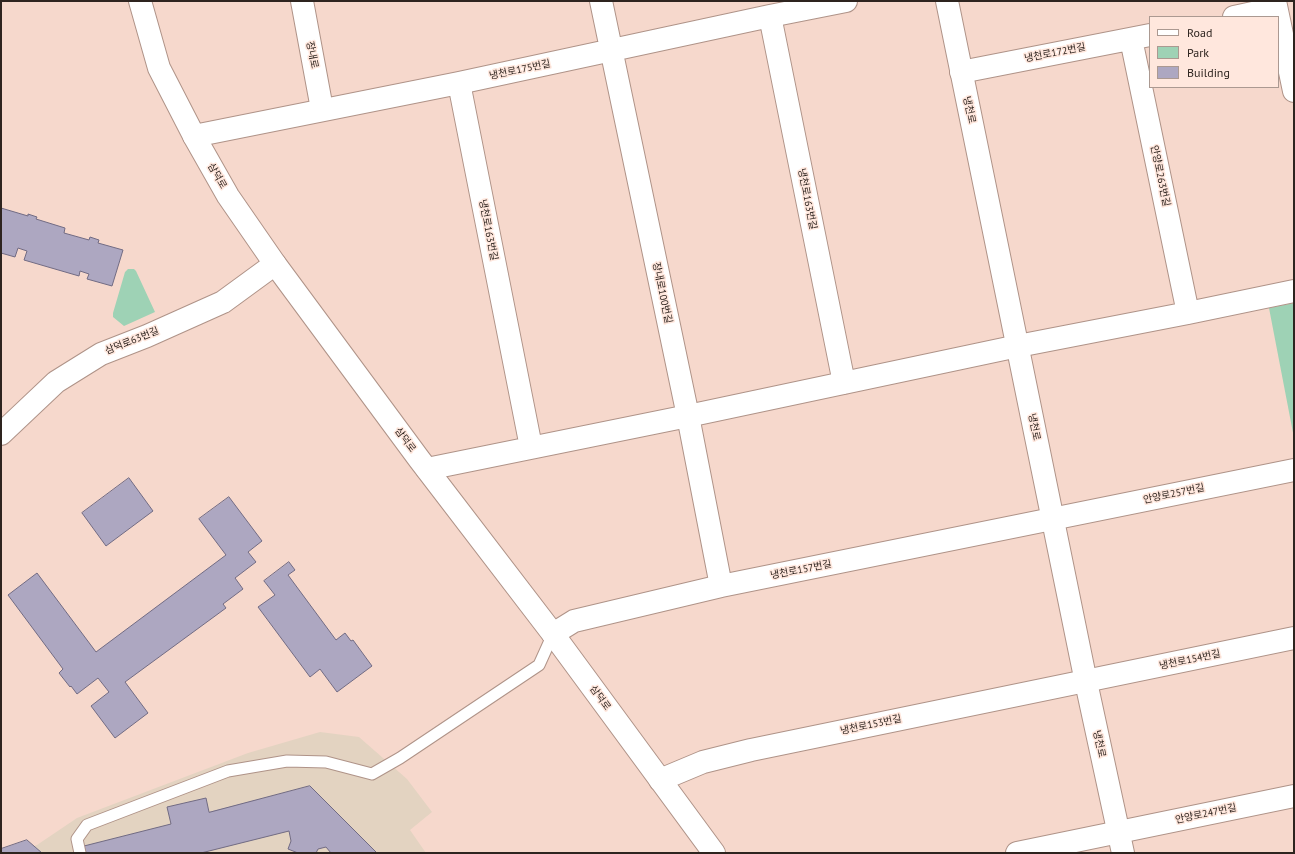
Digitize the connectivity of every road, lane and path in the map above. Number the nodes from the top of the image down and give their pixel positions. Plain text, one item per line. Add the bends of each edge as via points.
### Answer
1 (140, 1) edge
2 (302, 1) edge
3 (601, 1) edge
4 (846, 1) edge
5 (947, 1) edge
6 (1276, 4) edge
7 (770, 16) junction
8 (1237, 16) edge
9 (1278, 16) edge
10 (1279, 18) edge
11 (1141, 37) edge
12 (611, 50) junction
13 (961, 72) junction
14 (459, 83) junction
15 (1149, 84) edge
16 (1150, 88) edge
17 (1294, 91) edge
18 (322, 109) junction
19 (194, 136) junction
20 (275, 264) junction
21 (1294, 291) edge
22 (1188, 313) junction
23 (1018, 346) junction
24 (844, 383) junction
25 (688, 416) junction
26 (1, 434) edge
27 (531, 447) junction
28 (427, 469) junction
29 (1294, 470) edge
30 (1053, 519) junction
31 (721, 586) junction
32 (553, 634) junction
33 (1294, 638) edge
34 (1086, 682) junction
35 (660, 780) junction
36 (1294, 796) edge
37 (1121, 843) edge
38 (80, 853) edge
39 (714, 853) edge
40 (1017, 853) edge

1 - 19 street, 삼덕로 via 159,68
2 - 18 street, 장내로
3 - 12 street, 장내로100번길
4 - 7 street, 냉천로175번길
5 - 13 street, 냉천로
6 - 8 street
6 - 9 street
7 - 12 street, 냉천로175번길
7 - 24 street, 냉천로163번길
10 - 17 street
11 - 13 street, 냉천로172번길
11 - 15 street, 안양로263번길
12 - 14 street, 냉천로175번길
12 - 25 street, 장내로100번길
13 - 23 street, 냉천로
14 - 18 street, 냉천로175번길
14 - 27 street, 냉천로163번길
16 - 22 street, 안양로263번길
18 - 19 street, 냉천로175번길
19 - 20 street, 삼덕로 via 228,196
20 - 26 street, 삼덕로63번길 via 223,302 101,354 75,370 56,382
20 - 28 street, 삼덕로
21 - 22 street
22 - 23 street
23 - 24 street
23 - 30 street, 냉천로
24 - 25 street
25 - 27 street
25 - 31 street, 장내로100번길
27 - 28 street
28 - 32 street, 삼덕로
29 - 30 street, 안양로257번길
30 - 31 street, 냉천로157번길
30 - 34 street, 냉천로
31 - 32 street, 냉천로157번길 via 574,621
32 - 35 street, 삼덕로
32 - 38 lane via 539,665 372,774 326,762 287,761 228,771 87,826 77,839
33 - 34 street, 냉천로154번길
34 - 35 street, 냉천로153번길 via 752,750 704,762
34 - 37 street, 냉천로
35 - 39 street, 삼덕로
36 - 37 street, 안양로247번길
37 - 40 street, 안양로247번길

